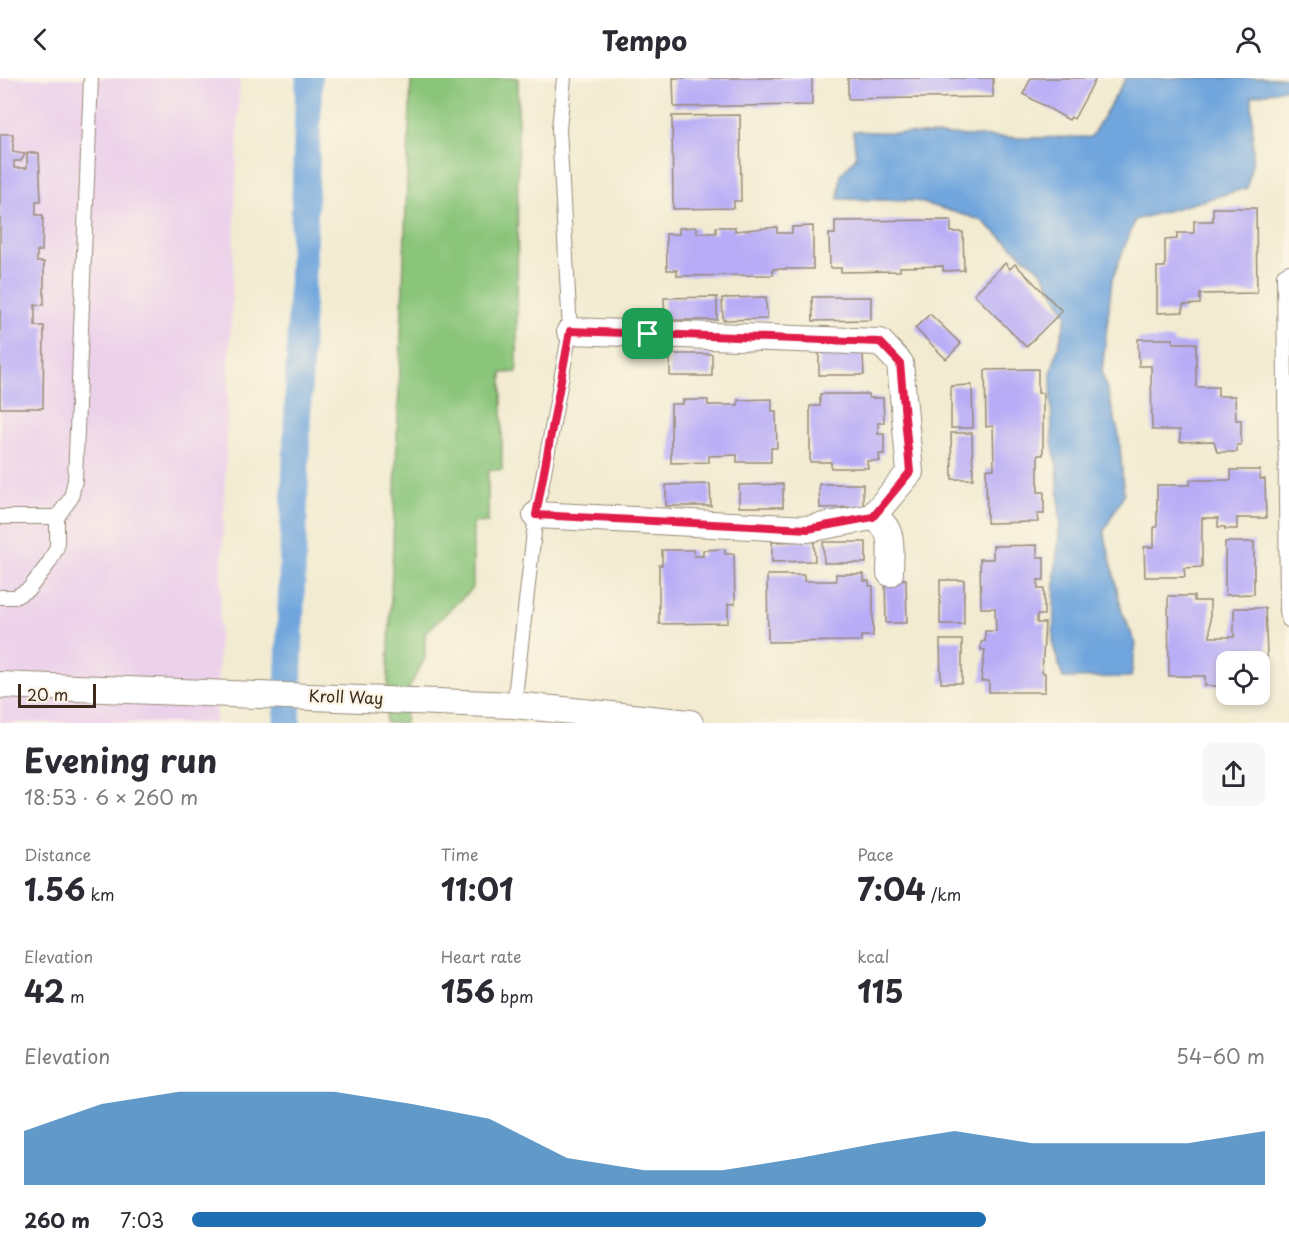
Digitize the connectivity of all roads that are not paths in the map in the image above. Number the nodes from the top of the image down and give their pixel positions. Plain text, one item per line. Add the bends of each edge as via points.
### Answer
1 (91, 78) edge
2 (564, 78) edge
3 (1289, 272) edge
4 (570, 331) junction
5 (536, 515) junction
6 (0, 517) edge
7 (873, 517) junction
8 (57, 518) junction
9 (890, 573) dead end
10 (0, 597) edge
11 (1289, 620) edge
12 (0, 685) edge
13 (514, 705) junction
14 (690, 723) edge

1 - 8 lane via 75,480 71,498
2 - 4 lane via 558,129
3 - 11 lane via 1284,275
4 - 5 lane
4 - 7 street via 880,342 900,363 910,472
5 - 7 street via 808,529
5 - 13 lane
6 - 8 lane
7 - 9 street via 881,520 890,533
8 - 10 lane via 57,547 49,563 29,589 15,597
12 - 13 street, Kroll Way
13 - 14 street, Kroll Way

